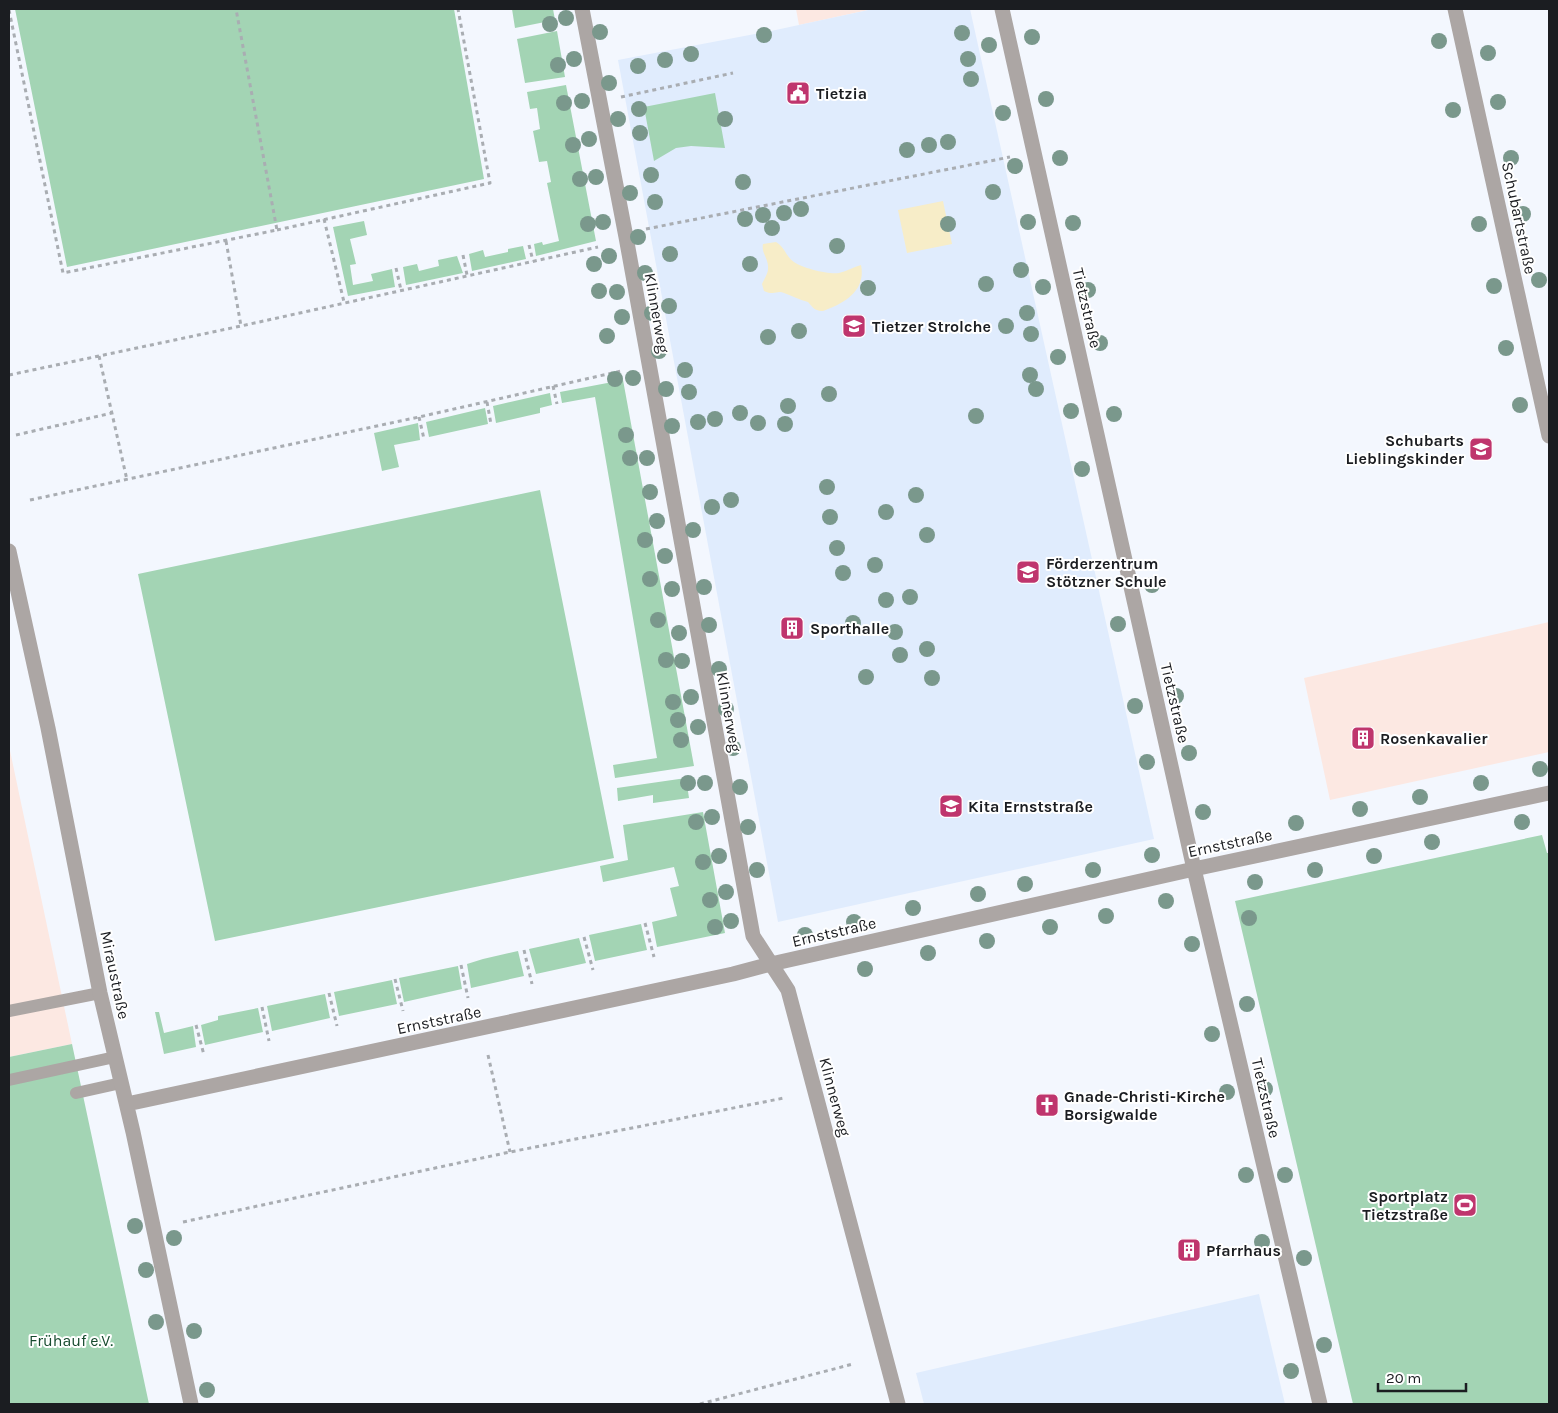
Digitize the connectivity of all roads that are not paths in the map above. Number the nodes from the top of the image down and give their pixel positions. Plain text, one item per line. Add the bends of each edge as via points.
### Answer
1 (582, 9) edge
2 (1002, 9) edge
3 (1456, 9) edge
4 (1549, 436) edge
5 (9, 551) edge
6 (1549, 793) edge
7 (1194, 868) junction
8 (771, 964) junction
9 (100, 993) junction
10 (9, 1011) edge
11 (115, 1057) junction
12 (9, 1080) edge
13 (121, 1084) junction
14 (76, 1093) dead end
15 (127, 1104) junction
16 (191, 1404) edge
17 (898, 1404) edge
18 (1320, 1404) edge

1 - 8 street, Klinnerweg via 752,936
2 - 7 street, Tietzstraße
3 - 4 street, Schubartstraße
5 - 9 street, Miraustraße via 48,728
6 - 7 street, Ernststraße
7 - 8 street, Ernststraße
7 - 18 street, Tietzstraße
8 - 15 street, Ernststraße
8 - 17 street, Klinnerweg via 788,990
9 - 10 lane
9 - 11 street, Miraustraße
11 - 12 lane
11 - 13 street, Miraustraße
13 - 14 lane
13 - 15 street, Miraustraße
15 - 16 street, Miraustraße

